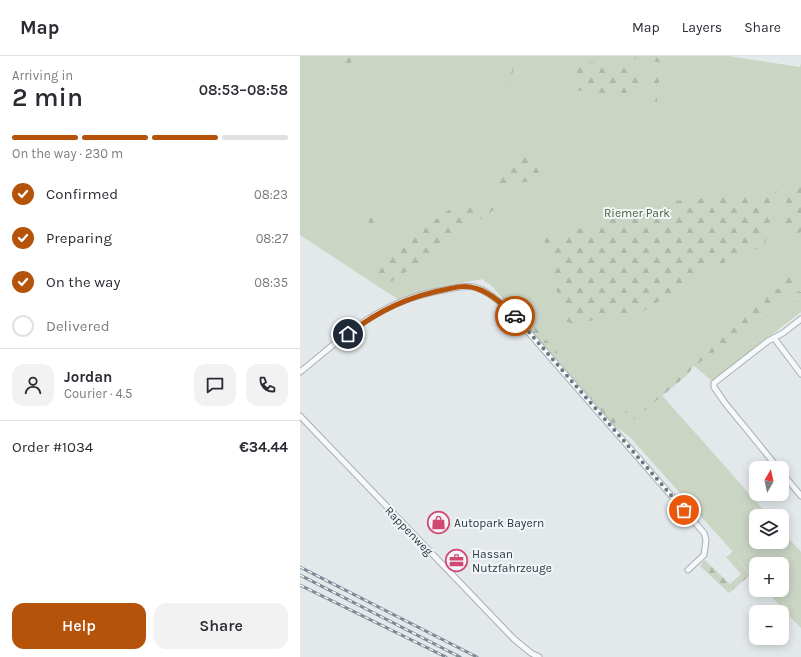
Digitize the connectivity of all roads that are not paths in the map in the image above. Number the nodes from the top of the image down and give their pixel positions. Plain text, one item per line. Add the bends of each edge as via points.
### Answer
1 (801, 319) edge
2 (774, 338) junction
3 (300, 372) edge
4 (801, 374) edge
5 (300, 416) edge
6 (772, 461) edge
7 (789, 481) edge
8 (801, 496) edge
9 (688, 570) dead end
10 (539, 657) edge

1 - 2 street
2 - 4 street
2 - 6 street via 714,383 725,403
3 - 9 street via 371,317 404,301 428,292 462,286 475,287 485,292 509,310 704,533 704,556
5 - 10 street, Rappenweg via 514,639
7 - 8 street

